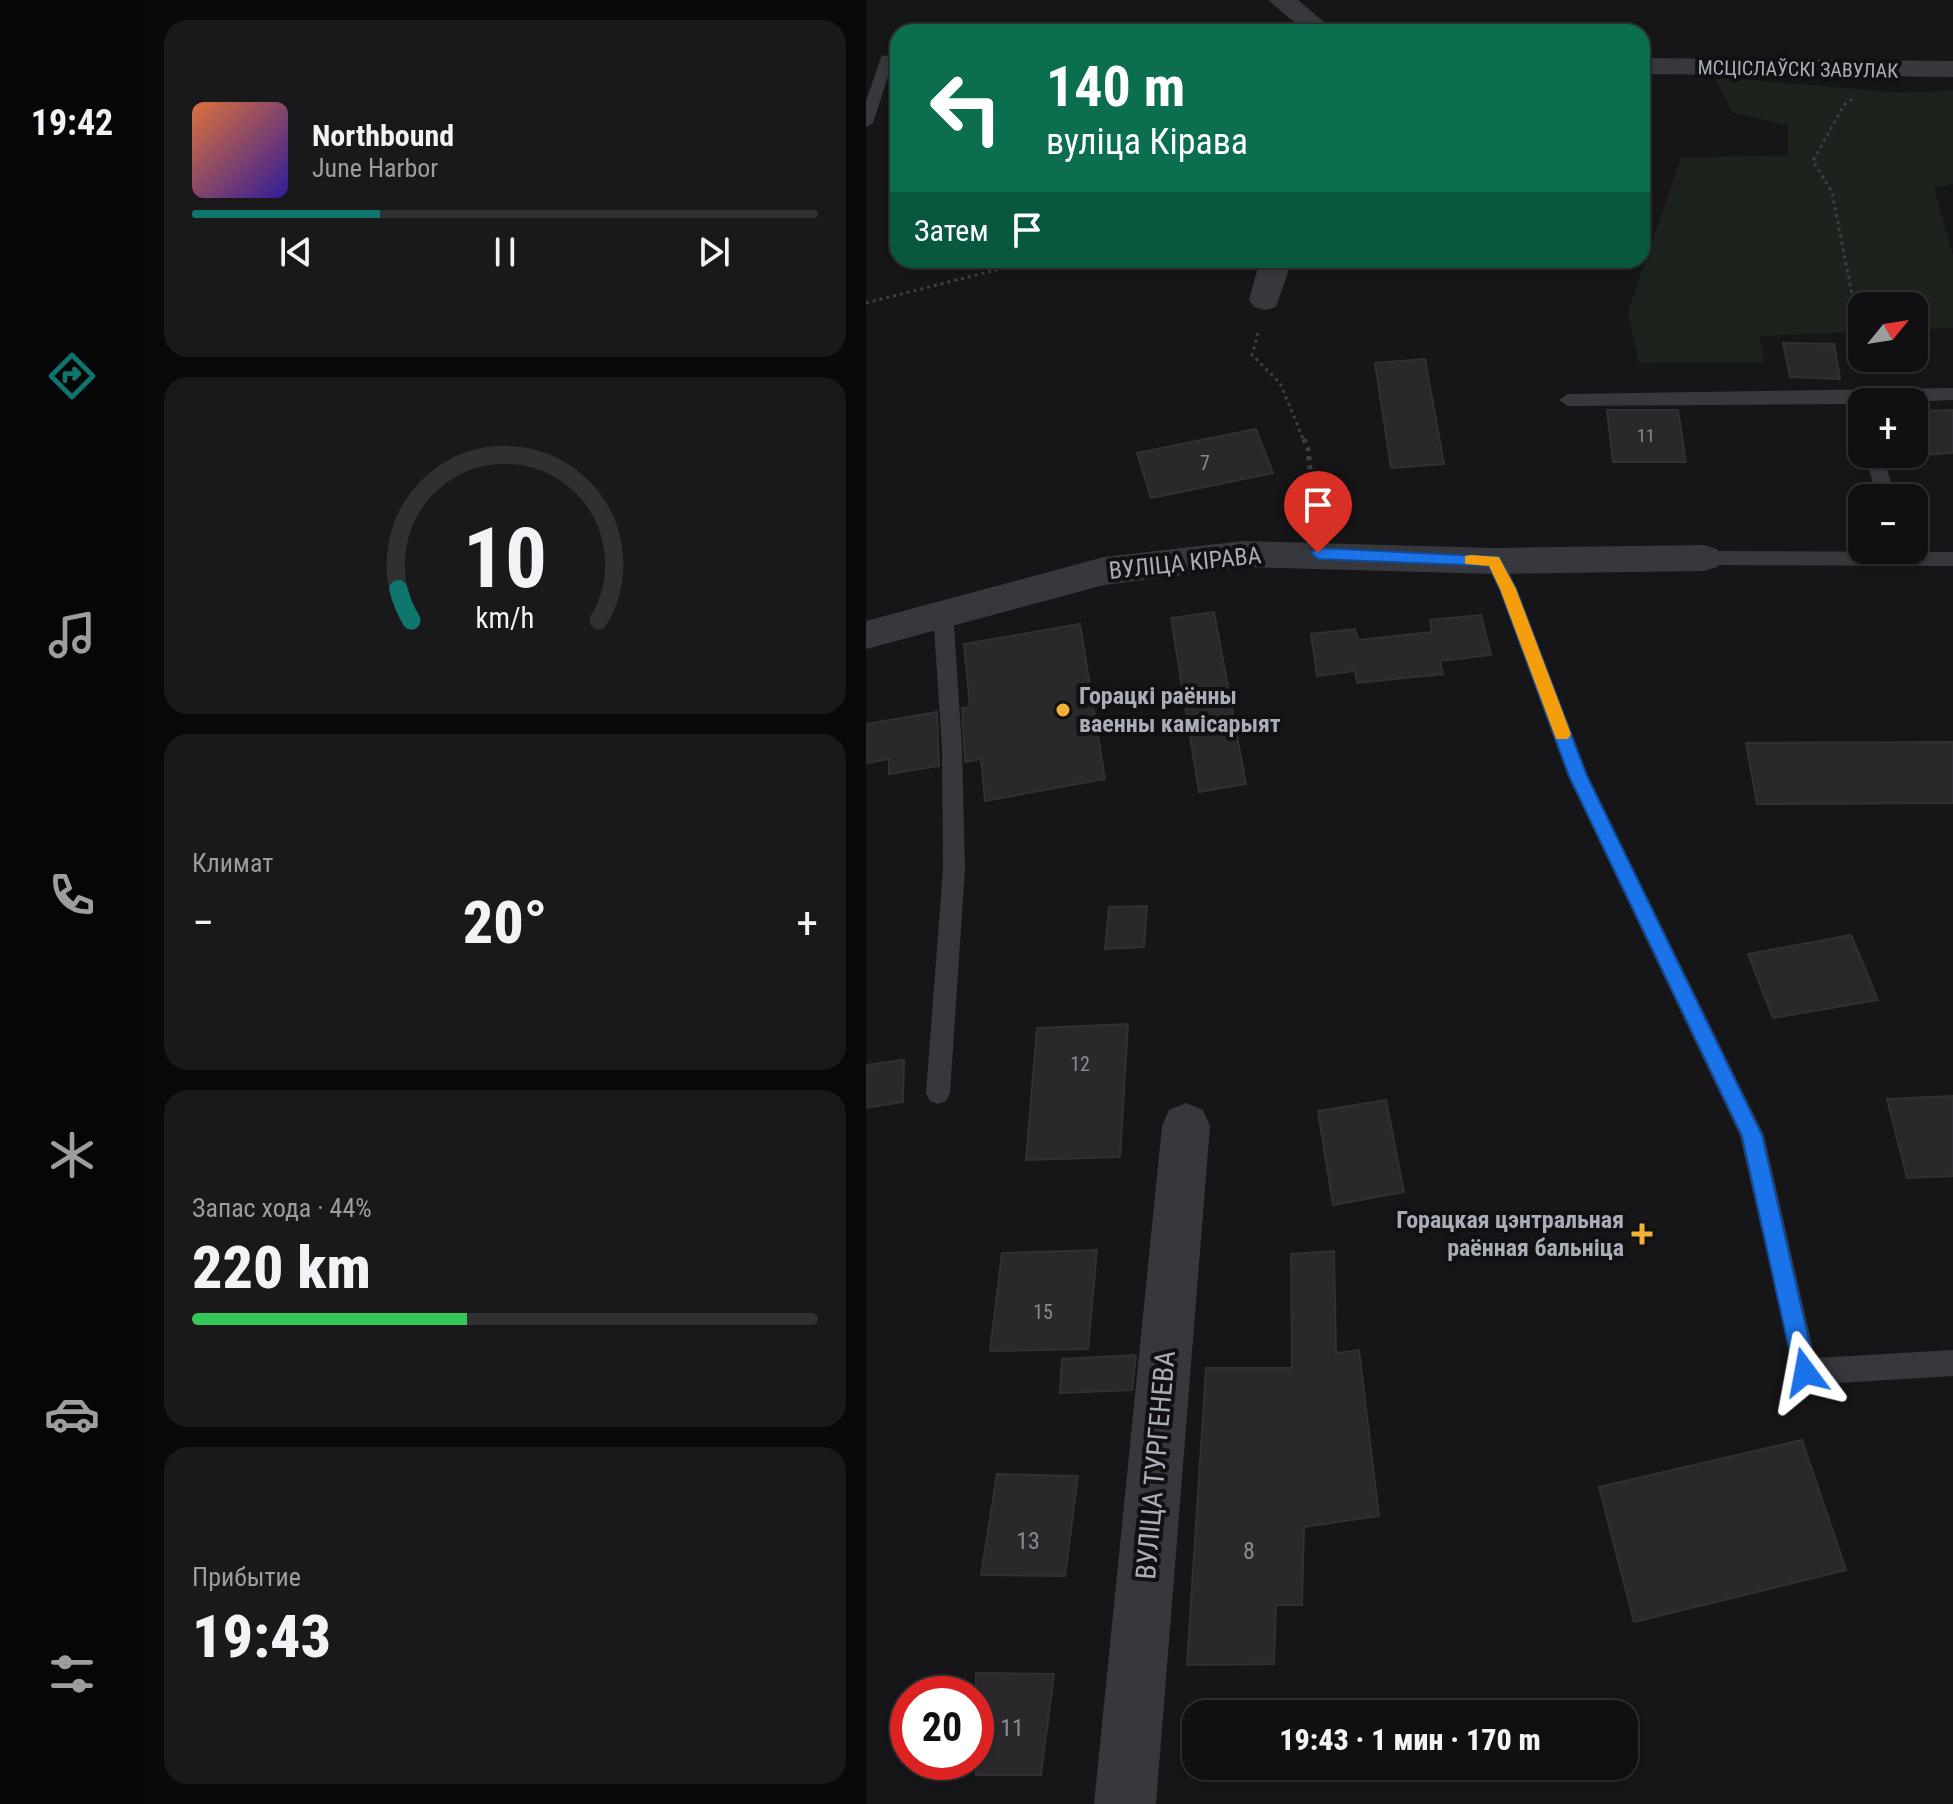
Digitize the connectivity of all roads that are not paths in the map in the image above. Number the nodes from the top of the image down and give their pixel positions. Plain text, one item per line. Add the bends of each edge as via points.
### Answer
1 (1281, 0) edge
2 (1312, 24) edge
3 (887, 58) dead end
4 (1650, 66) edge
5 (1953, 69) edge
6 (866, 123) edge
7 (1274, 268) edge
8 (1265, 300) road end
9 (1953, 394) edge
10 (1928, 396) edge
11 (1848, 399) edge
12 (1568, 400) dead end
13 (1848, 556) edge
14 (1928, 557) edge
15 (1704, 558) joint
16 (1953, 559) edge
17 (1494, 561) junction
18 (943, 612) junction
19 (866, 635) edge
20 (938, 1093) dead end
21 (1186, 1126) dead end
22 (1953, 1363) edge
23 (1125, 1804) edge

1 - 2 street
3 - 6 lane
4 - 5 street, МСЦІСЛАЎСКІ ЗАВУЛАК
7 - 8 street
9 - 10 lane
11 - 12 lane
13 - 15 lane
14 - 16 lane
15 - 17 street, ВУЛІЦА КІРАВА
17 - 18 street, ВУЛІЦА КІРАВА via 1243,554 1104,571
17 - 22 lane via 1578,776 1752,1135 1805,1372
18 - 19 street, ВУЛІЦА КІРАВА
18 - 20 lane via 954,869
21 - 23 street, ВУЛІЦА ТУРГЕНЕВА

